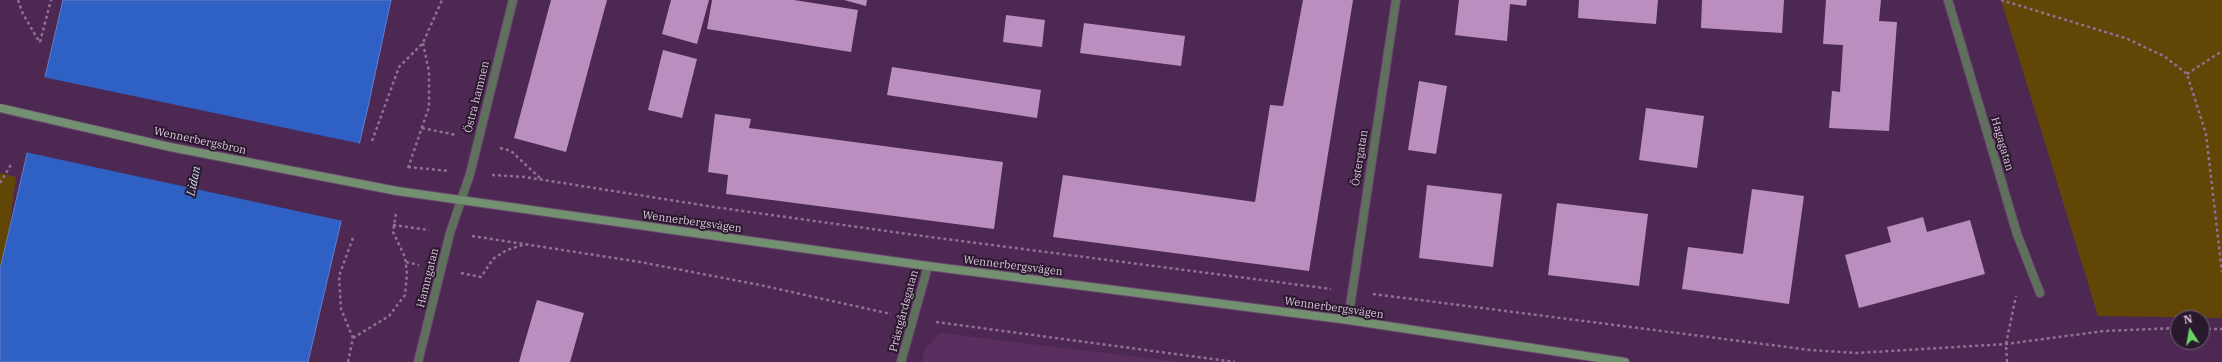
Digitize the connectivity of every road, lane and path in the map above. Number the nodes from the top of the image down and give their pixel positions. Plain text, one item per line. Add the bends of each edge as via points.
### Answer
1 (18, 0) edge
2 (51, 0) edge
3 (442, 0) edge
4 (513, 0) edge
5 (1396, 0) edge
6 (1948, 0) edge
7 (2001, 0) edge
8 (423, 43) junction
9 (2222, 51) edge
10 (2187, 74) junction
11 (0, 108) edge
12 (372, 141) dead end
13 (12, 163) dead end
14 (408, 167) dead end
15 (541, 180) dead end
16 (0, 183) edge
17 (397, 191) joint
18 (461, 200) junction
19 (393, 225) dead end
20 (354, 234) dead end
21 (523, 244) dead end
22 (928, 266) junction
23 (2222, 272) edge
24 (1351, 292) junction
25 (2040, 293) joint
26 (913, 319) junction
27 (1348, 320) junction
28 (2170, 328) edge
29 (2210, 328) edge
30 (2222, 329) edge
31 (353, 338) junction
32 (2006, 344) junction
33 (348, 362) edge
34 (418, 362) edge
35 (901, 362) edge
36 (1234, 362) edge
37 (1625, 362) edge
38 (2007, 362) edge

1 - 2 path via 40,43
3 - 8 path
4 - 18 street, Östra hamnen via 470,174
5 - 24 street, Östergatan
6 - 25 street, Hagagatan via 2017,234
7 - 10 path via 2125,38 2164,56
8 - 12 path via 399,68
8 - 14 path via 429,72 429,107
9 - 10 path
10 - 23 path via 2206,134
11 - 17 main road, Wennerbergsbron, bridge via 170,147
13 - 16 path
15 - 24 path via 884,231
17 - 18 main road, Wennerbergsvägen
18 - 22 main road, Wennerbergsvägen
18 - 34 street, Hamngatan via 450,233
19 - 31 path via 393,232 405,257 405,296 389,316
20 - 31 path via 339,276 341,308
21 - 26 path via 640,262 760,285
22 - 26 street, Prästgårdsgatan
22 - 27 main road, Wennerbergsvägen
24 - 27 street, Östergatan
24 - 32 path via 1810,350 1857,353
25 - 32 path via 2016,295
26 - 35 street, Prästgårdsgatan
26 - 36 path
27 - 37 main road, Wennerbergsvägen
28 - 32 path via 2104,331
29 - 30 path
31 - 33 path
32 - 38 path

